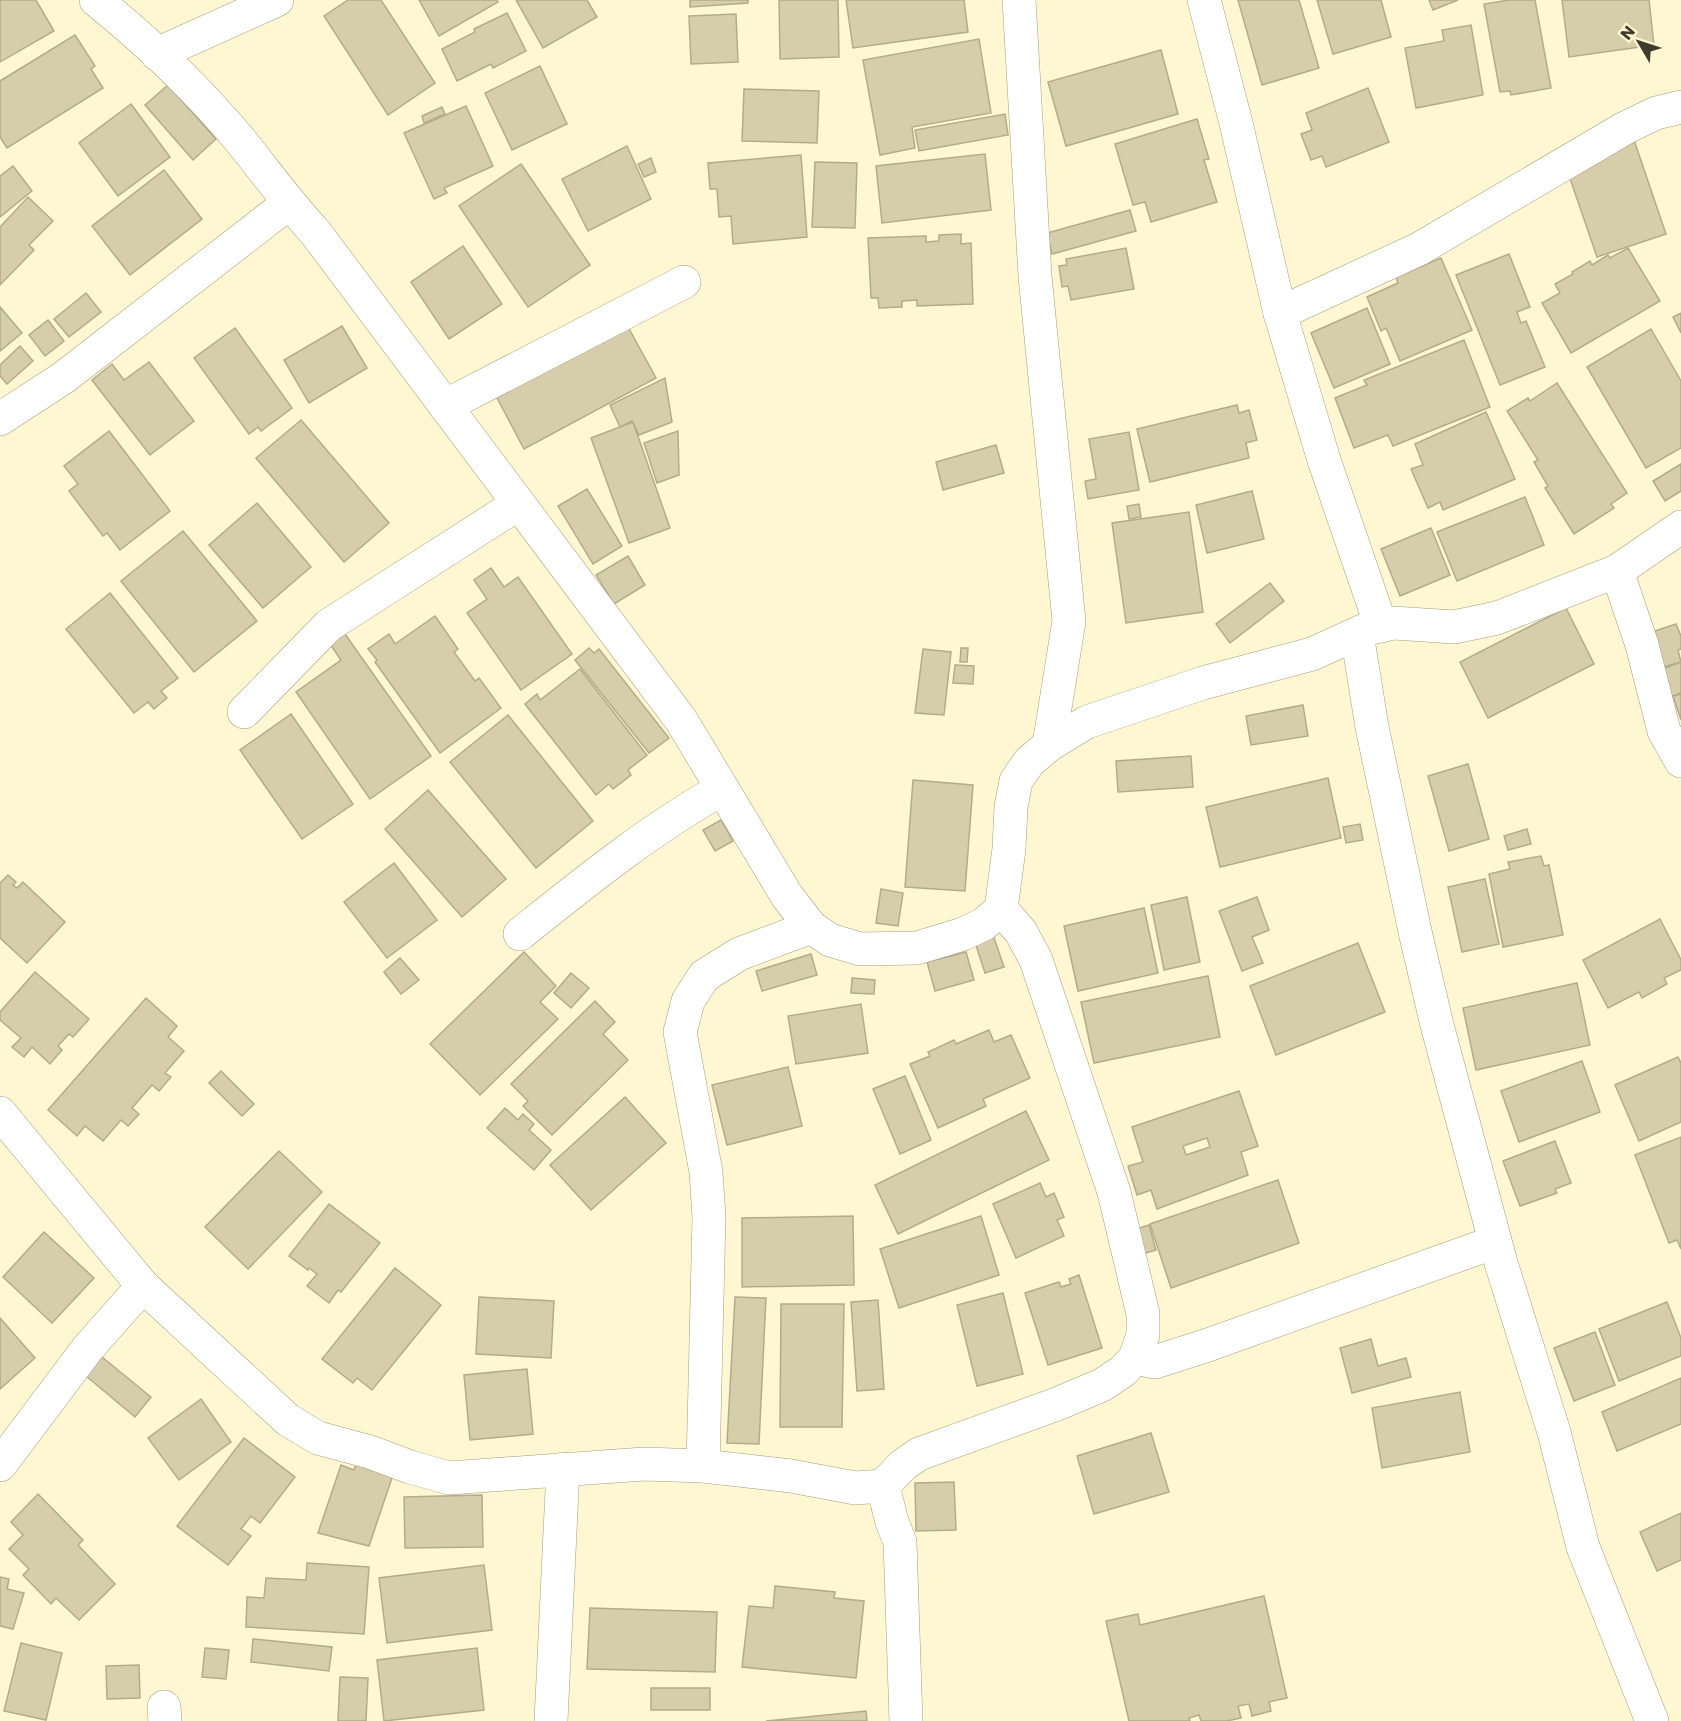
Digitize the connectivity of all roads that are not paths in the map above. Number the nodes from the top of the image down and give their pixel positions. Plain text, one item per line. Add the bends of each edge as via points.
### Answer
1 (96, 0) edge
2 (277, 0) edge
3 (1019, 0) edge
4 (1204, 0) edge
5 (157, 54) junction
6 (1681, 107) edge
7 (289, 203) junction
8 (684, 282) dead end
9 (1280, 313) junction
10 (445, 406) junction
11 (0, 419) edge
12 (518, 504) junction
13 (1681, 527) edge
14 (1617, 571) junction
15 (1369, 630) junction
16 (244, 712) dead end
17 (1049, 745) junction
18 (1681, 761) edge
19 (722, 789) junction
20 (1001, 909) junction
21 (811, 927) junction
22 (520, 934) dead end
23 (0, 1113) edge
24 (1495, 1242) junction
25 (142, 1286) junction
26 (1135, 1358) junction
27 (0, 1465) edge
28 (703, 1466) junction
29 (563, 1469) junction
30 (883, 1486) junction
31 (550, 1721) edge
32 (906, 1721) edge
33 (1652, 1721) edge

1 - 5 street
2 - 5 street
3 - 17 street via 1035,276 1069,621
4 - 9 street
5 - 7 street via 239,139
6 - 9 street via 1656,113 1625,128 1419,249
7 - 10 street
7 - 11 street via 63,378
8 - 10 street
9 - 15 street
10 - 12 street
12 - 16 street via 329,625
12 - 19 street via 681,720
13 - 14 street
14 - 15 street via 1497,618 1454,627 1394,623
14 - 18 street via 1642,645 1664,731
15 - 17 street via 1312,654 1203,683 1087,722
15 - 24 street via 1372,727 1437,1024
17 - 20 street via 1029,762 1016,781
19 - 21 street via 787,896
19 - 22 street via 679,813
20 - 21 street via 984,924 963,934 917,948 860,949 830,940
20 - 26 street via 1021,932 1036,960 1114,1192 1143,1314 1143,1335
21 - 28 street via 739,954 705,976 688,1001 680,1032 706,1172 709,1217
23 - 25 street
24 - 26 street via 1208,1345 1155,1362
24 - 33 street via 1554,1432 1583,1547
25 - 27 street via 87,1348
25 - 29 street via 288,1420 318,1438 449,1478
26 - 30 street via 1102,1385 919,1454
28 - 29 street via 644,1464
28 - 30 street via 855,1488
29 - 31 street
30 - 32 street via 900,1542

